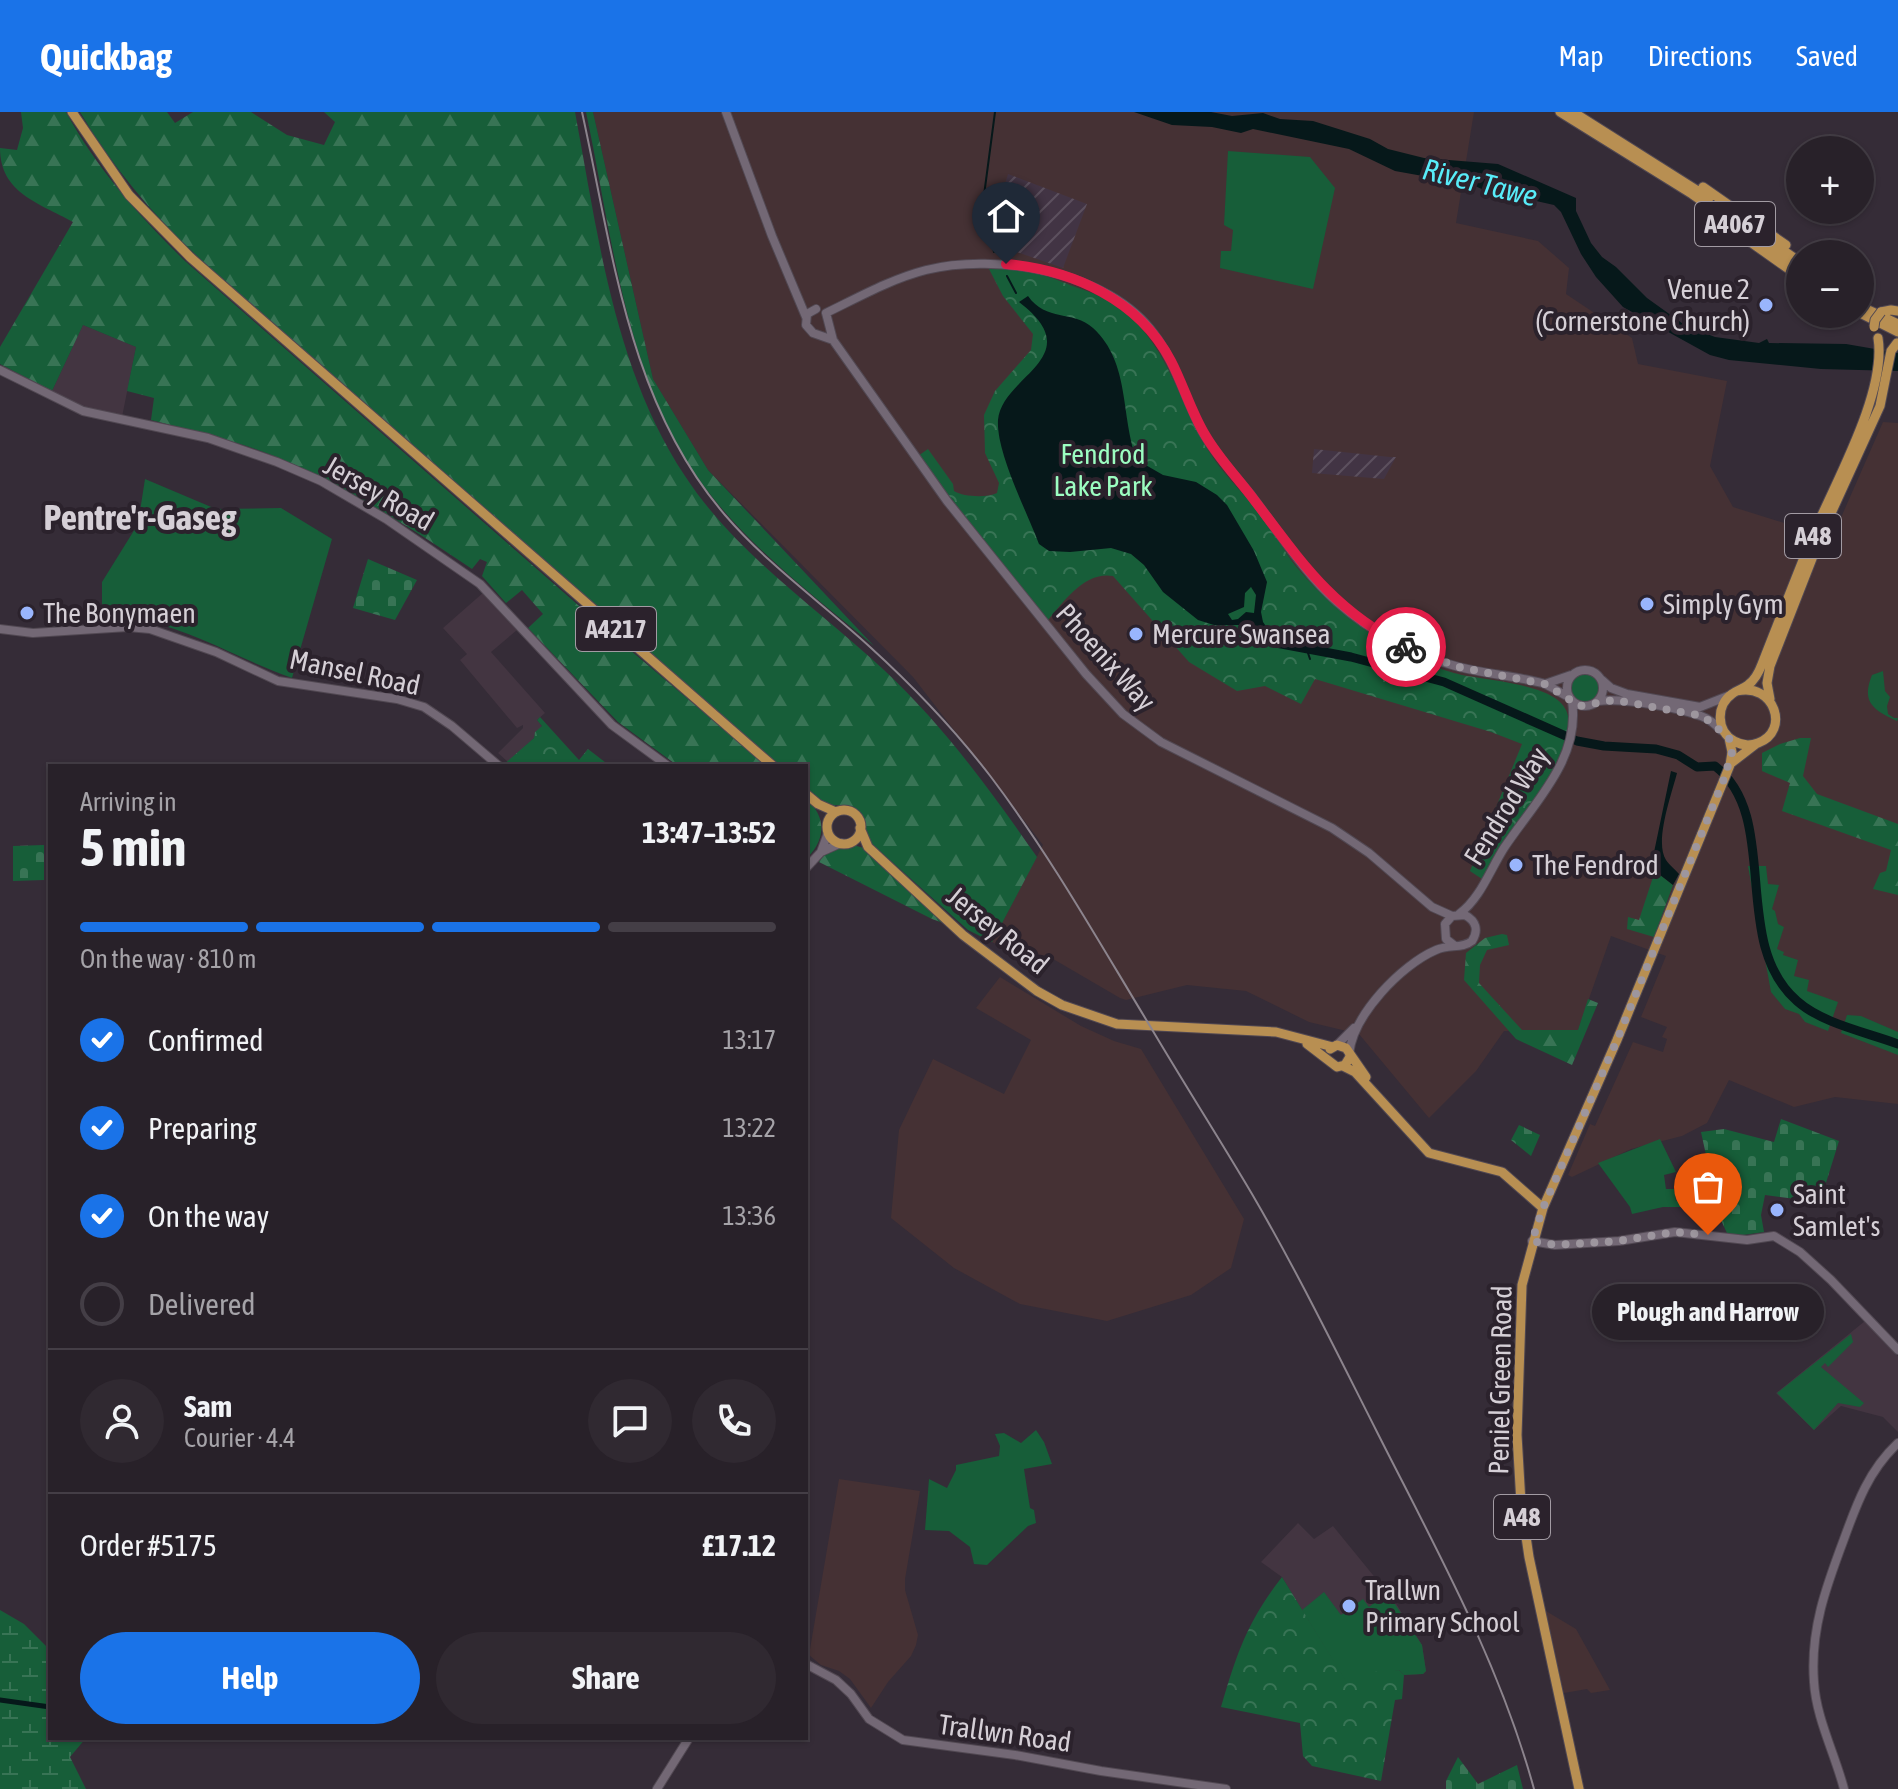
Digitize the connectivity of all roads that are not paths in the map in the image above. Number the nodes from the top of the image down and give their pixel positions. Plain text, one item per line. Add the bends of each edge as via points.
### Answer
1 (72, 112) edge
2 (726, 112) edge
3 (1560, 112) edge
4 (1573, 112) edge
5 (1672, 177) junction
6 (1786, 245) edge
7 (1786, 253) edge
8 (1786, 260) edge
9 (1786, 268) edge
10 (801, 301) junction
11 (1874, 307) edge
12 (816, 309) junction
13 (1898, 310) edge
14 (1883, 312) junction
15 (826, 313) junction
16 (1874, 313) edge
17 (806, 317) junction
18 (1874, 320) edge
19 (1898, 324) edge
20 (829, 325) junction
21 (1870, 328) edge
22 (1876, 332) junction
23 (1898, 332) edge
24 (816, 333) junction
25 (833, 340) junction
26 (1895, 346) edge
27 (0, 370) edge
28 (0, 629) edge
29 (1573, 674) junction
30 (1602, 680) junction
31 (1545, 684) junction
32 (1733, 693) junction
33 (1571, 699) junction
34 (1770, 699) junction
35 (1596, 703) junction
36 (1572, 731) junction
37 (1727, 735) junction
38 (1759, 742) junction
39 (497, 764) edge
40 (665, 764) edge
41 (771, 764) edge
42 (1729, 767) junction
43 (808, 796) edge
44 (818, 804) junction
45 (836, 812) junction
46 (828, 828) junction
47 (860, 828) junction
48 (846, 842) junction
49 (868, 847) junction
50 (821, 852) junction
51 (808, 866) edge
52 (1473, 901) junction
53 (1432, 907) junction
54 (1456, 915) junction
55 (1473, 921) junction
56 (1444, 931) junction
57 (1455, 946) junction
58 (1438, 949) junction
59 (1367, 1012) junction
60 (1259, 1031) junction
61 (1335, 1046) junction
62 (1350, 1056) junction
63 (1328, 1060) junction
64 (1343, 1066) junction
65 (1376, 1094) junction
66 (1553, 1184) junction
67 (1532, 1197) junction
68 (1543, 1208) junction
69 (1532, 1241) junction
70 (1898, 1350) edge
71 (1898, 1443) edge
72 (808, 1665) edge
73 (688, 1740) edge
74 (657, 1789) edge
75 (1226, 1789) edge
76 (1579, 1789) edge
77 (1844, 1789) edge

1 - 41 main road, A4217 via 158,226
2 - 10 street
3 - 5 main road, A4067
4 - 5 main road, A4067
5 - 6 main road via 1697,183
5 - 7 main road, A4067
5 - 8 main road, A4067
5 - 9 main road via 1736,234
10 - 12 street
10 - 17 street
11 - 14 main road
12 - 15 street
12 - 17 street
13 - 14 main road
14 - 22 main road, bridge via 1875,320
15 - 20 street
15 - 31 street via 890,282 966,264 1025,266 1104,292 1153,331 1221,460 1338,603 1427,657
16 - 19 main road
17 - 24 street via 807,329
18 - 23 main road
20 - 24 street
20 - 25 street, Phoenix Way
21 - 22 main road
22 - 26 main road
22 - 32 main road, A48 via 1879,350 1860,431 1762,664 1751,683
24 - 25 street
25 - 53 street, Phoenix Way via 947,501 1123,714 1161,742 1332,828
26 - 34 main road, A48 via 1880,406 1770,666
27 - 40 street, Jersey Road via 83,411 208,438 277,462 386,519 480,584 612,725
28 - 39 street, Mansel Road via 150,629 278,681 424,707
29 - 30 street via 1588,670
29 - 31 street
29 - 33 street via 1567,683
30 - 32 street via 1616,691 1700,707
30 - 35 street via 1603,693
31 - 33 street
32 - 34 main road via 1753,689
32 - 37 main road via 1720,710
33 - 35 street via 1585,706
33 - 36 street, Fendrod Way
34 - 38 main road via 1774,725
35 - 36 street, Fendrod Way
35 - 37 street via 1623,701 1703,716
36 - 52 street, Fendrod Way via 1545,791
37 - 38 main road via 1746,745
37 - 42 main road
38 - 42 main road
42 - 66 main road, A48
43 - 44 main road
44 - 45 main road
44 - 46 main road
45 - 46 main road
45 - 47 main road via 855,814
46 - 48 main road
46 - 50 street
47 - 48 main road
47 - 49 main road, Jersey Road
48 - 49 main road, Jersey Road
48 - 50 street
49 - 60 main road, Jersey Road via 960,933 1062,1005 1117,1024
50 - 51 street
52 - 54 street, Fendrod Way
52 - 55 street, Fendrod Way
53 - 54 street, Phoenix Way
53 - 56 street, Phoenix Way
54 - 55 street
54 - 56 street
55 - 57 street via 1472,941
56 - 57 street
56 - 58 street
57 - 58 street
58 - 59 street via 1401,974
59 - 61 street
59 - 62 street via 1353,1037
60 - 61 main road
60 - 63 main road via 1301,1040
61 - 62 main road via 1344,1046
61 - 63 main road
62 - 64 main road
62 - 65 main road
63 - 64 main road
64 - 65 main road
65 - 67 main road via 1429,1153 1502,1172
66 - 67 main road
66 - 68 main road, A48
67 - 68 main road
68 - 69 main road, Peniel Green Road / A48
69 - 70 street via 1619,1241 1675,1232 1747,1240 1774,1236 1831,1280
69 - 76 main road, Peniel Green Road / A48 via 1520,1308 1519,1487
71 - 77 street via 1867,1482 1818,1614 1813,1644 1814,1686
72 - 75 street, Trallwn Road via 836,1680 869,1719 903,1740
73 - 74 street

